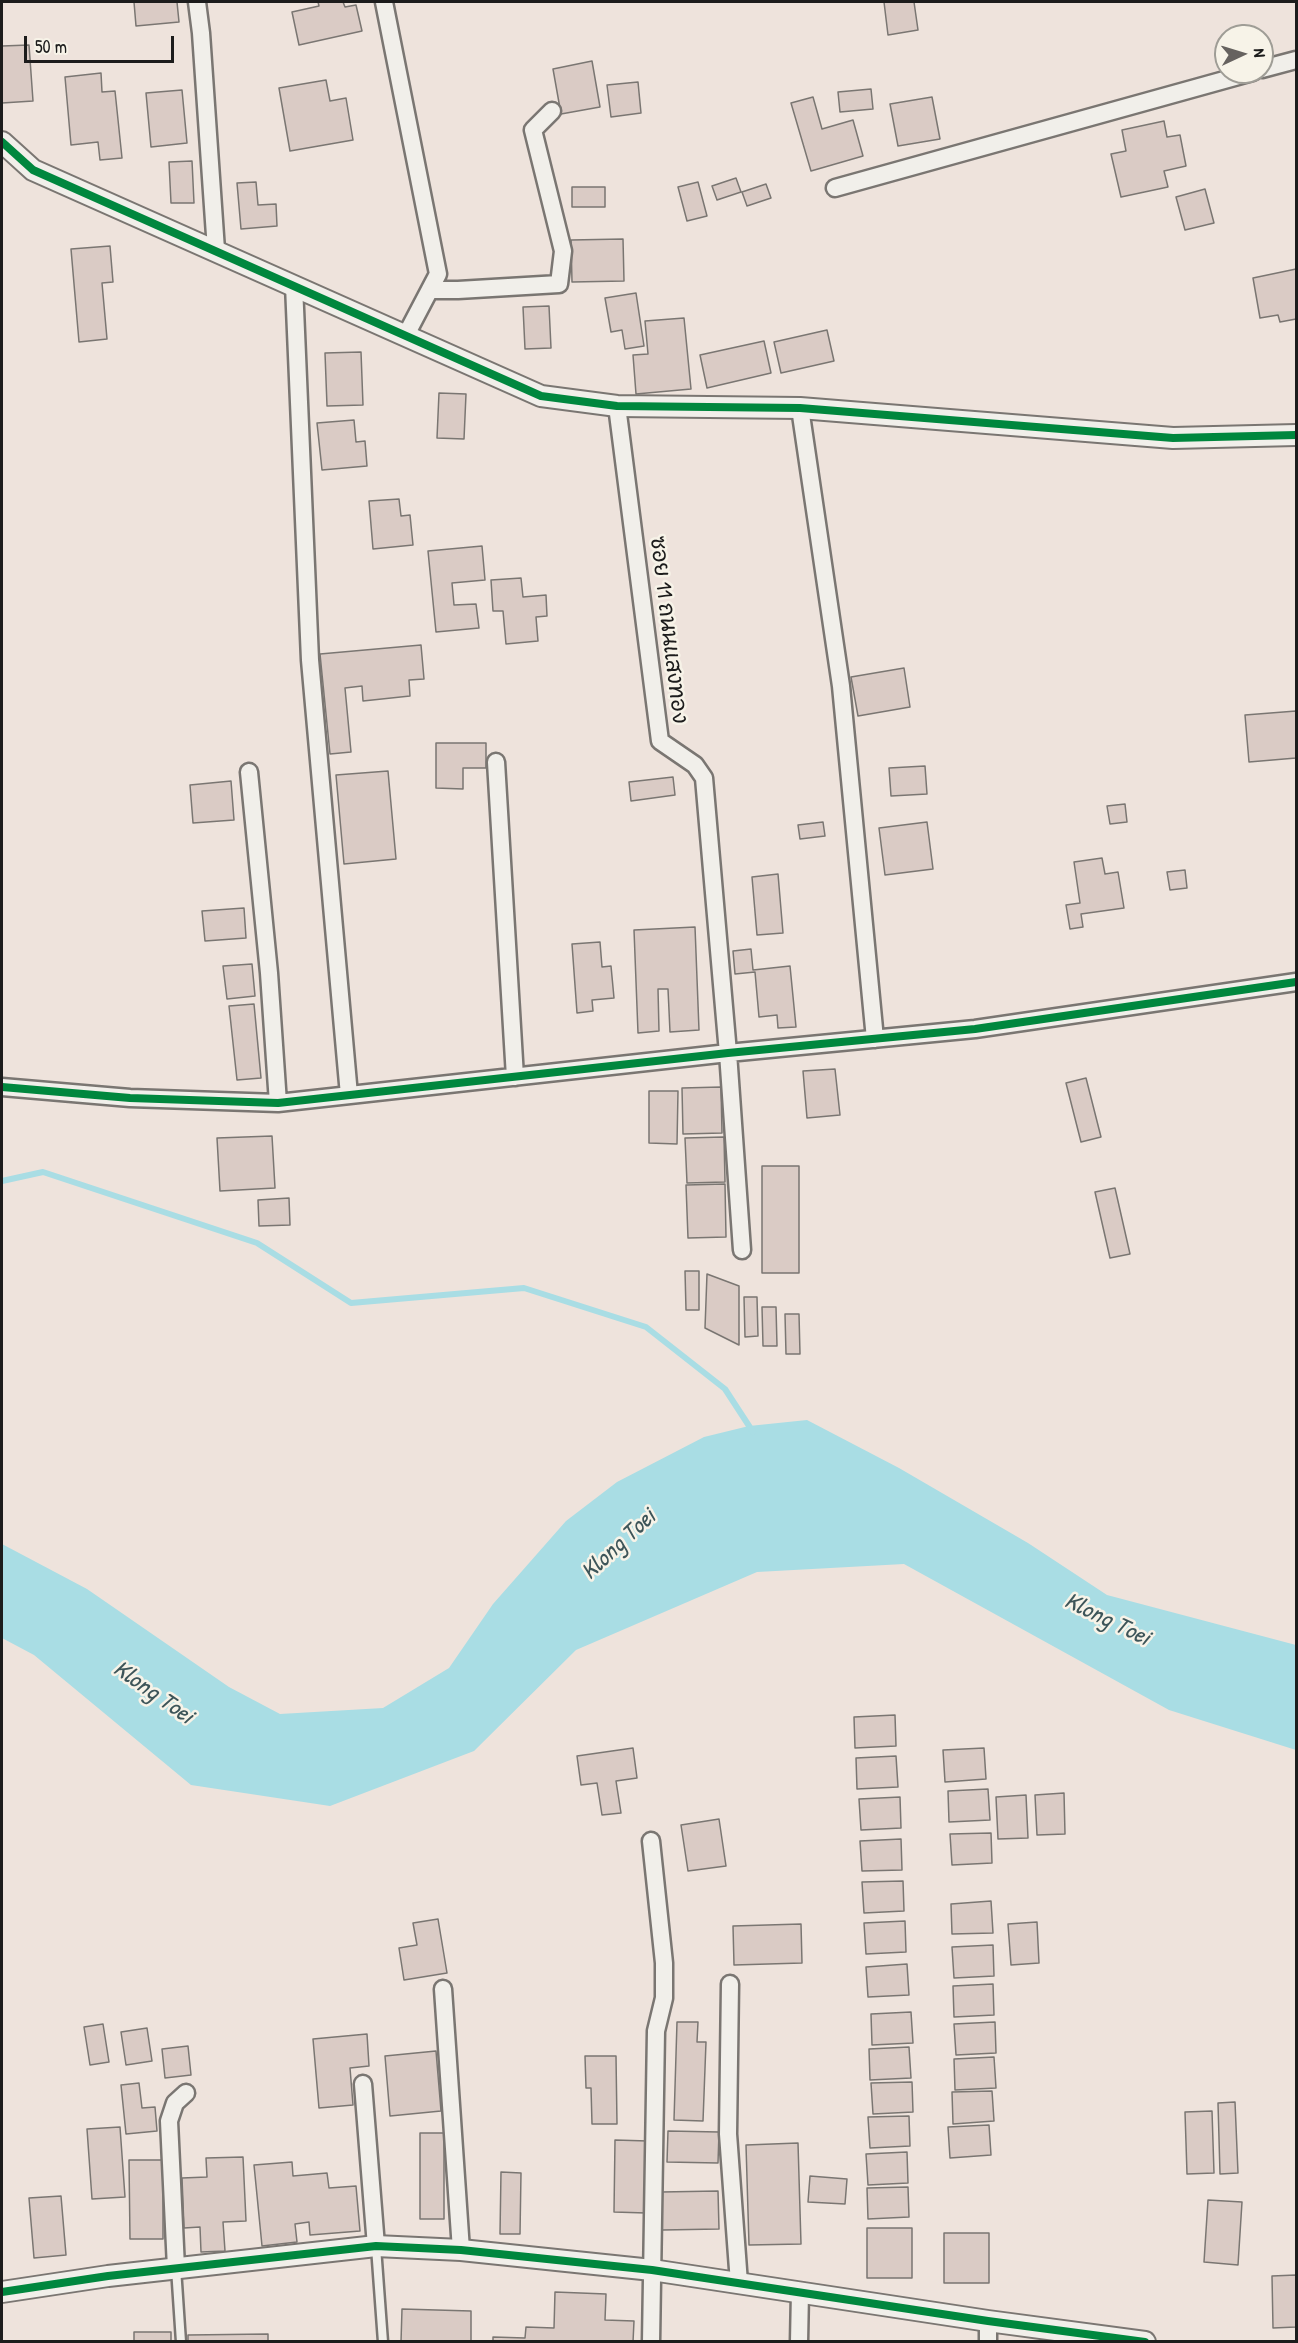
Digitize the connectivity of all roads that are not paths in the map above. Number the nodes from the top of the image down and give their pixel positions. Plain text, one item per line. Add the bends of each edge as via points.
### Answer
1 (197, 2) edge
2 (384, 2) edge
3 (1296, 60) edge
4 (1274, 66) edge
5 (1214, 83) edge
6 (552, 111) dead end
7 (2, 142) edge
8 (835, 188) dead end
9 (216, 250) junction
10 (294, 285) junction
11 (430, 290) junction
12 (406, 335) junction
13 (617, 406) junction
14 (800, 408) junction
15 (1296, 435) edge
16 (496, 762) dead end
17 (249, 772) dead end
18 (1296, 982) edge
19 (875, 1039) junction
20 (728, 1053) junction
21 (515, 1077) junction
22 (2, 1087) edge
23 (349, 1095) junction
24 (278, 1103) junction
25 (741, 1250) dead end
26 (651, 1841) dead end
27 (730, 1984) dead end
28 (443, 1989) dead end
29 (363, 2084) dead end
30 (186, 2093) dead end
31 (376, 2246) junction
32 (460, 2250) junction
33 (176, 2268) junction
34 (652, 2270) junction
35 (739, 2283) junction
36 (2, 2290) edge
37 (800, 2292) junction
38 (988, 2321) junction
39 (182, 2342) edge
40 (383, 2342) edge
41 (651, 2342) edge
42 (799, 2342) edge
43 (988, 2342) edge
44 (1145, 2342) edge

1 - 9 street
2 - 11 street via 438,274
3 - 4 street
5 - 8 street
6 - 11 street via 533,130 563,251 559,284
7 - 9 street via 33,170
9 - 10 street
10 - 12 street
10 - 23 street via 310,660
11 - 12 street
12 - 13 street via 541,396
13 - 14 street
13 - 20 street, ซอย 11 ถนนแสงทอง via 660,741 695,765 704,778
14 - 15 street via 1173,438
14 - 19 street via 841,686
16 - 21 street
17 - 24 street
18 - 19 street via 975,1029
19 - 20 street
20 - 21 street
20 - 25 street, ซอย 11 ถนนแสงทอง
21 - 23 street
22 - 24 street via 130,1098
23 - 24 street
26 - 34 street via 664,1963 664,1998 656,2031
27 - 35 street via 728,2134
28 - 32 street
29 - 31 street
30 - 33 street via 175,2103 169,2121
31 - 32 street
31 - 33 street
31 - 40 lane
32 - 34 street
33 - 36 street
33 - 39 lane
34 - 35 street
34 - 41 street
35 - 37 street
37 - 38 street
37 - 42 street
38 - 43 street
38 - 44 street

